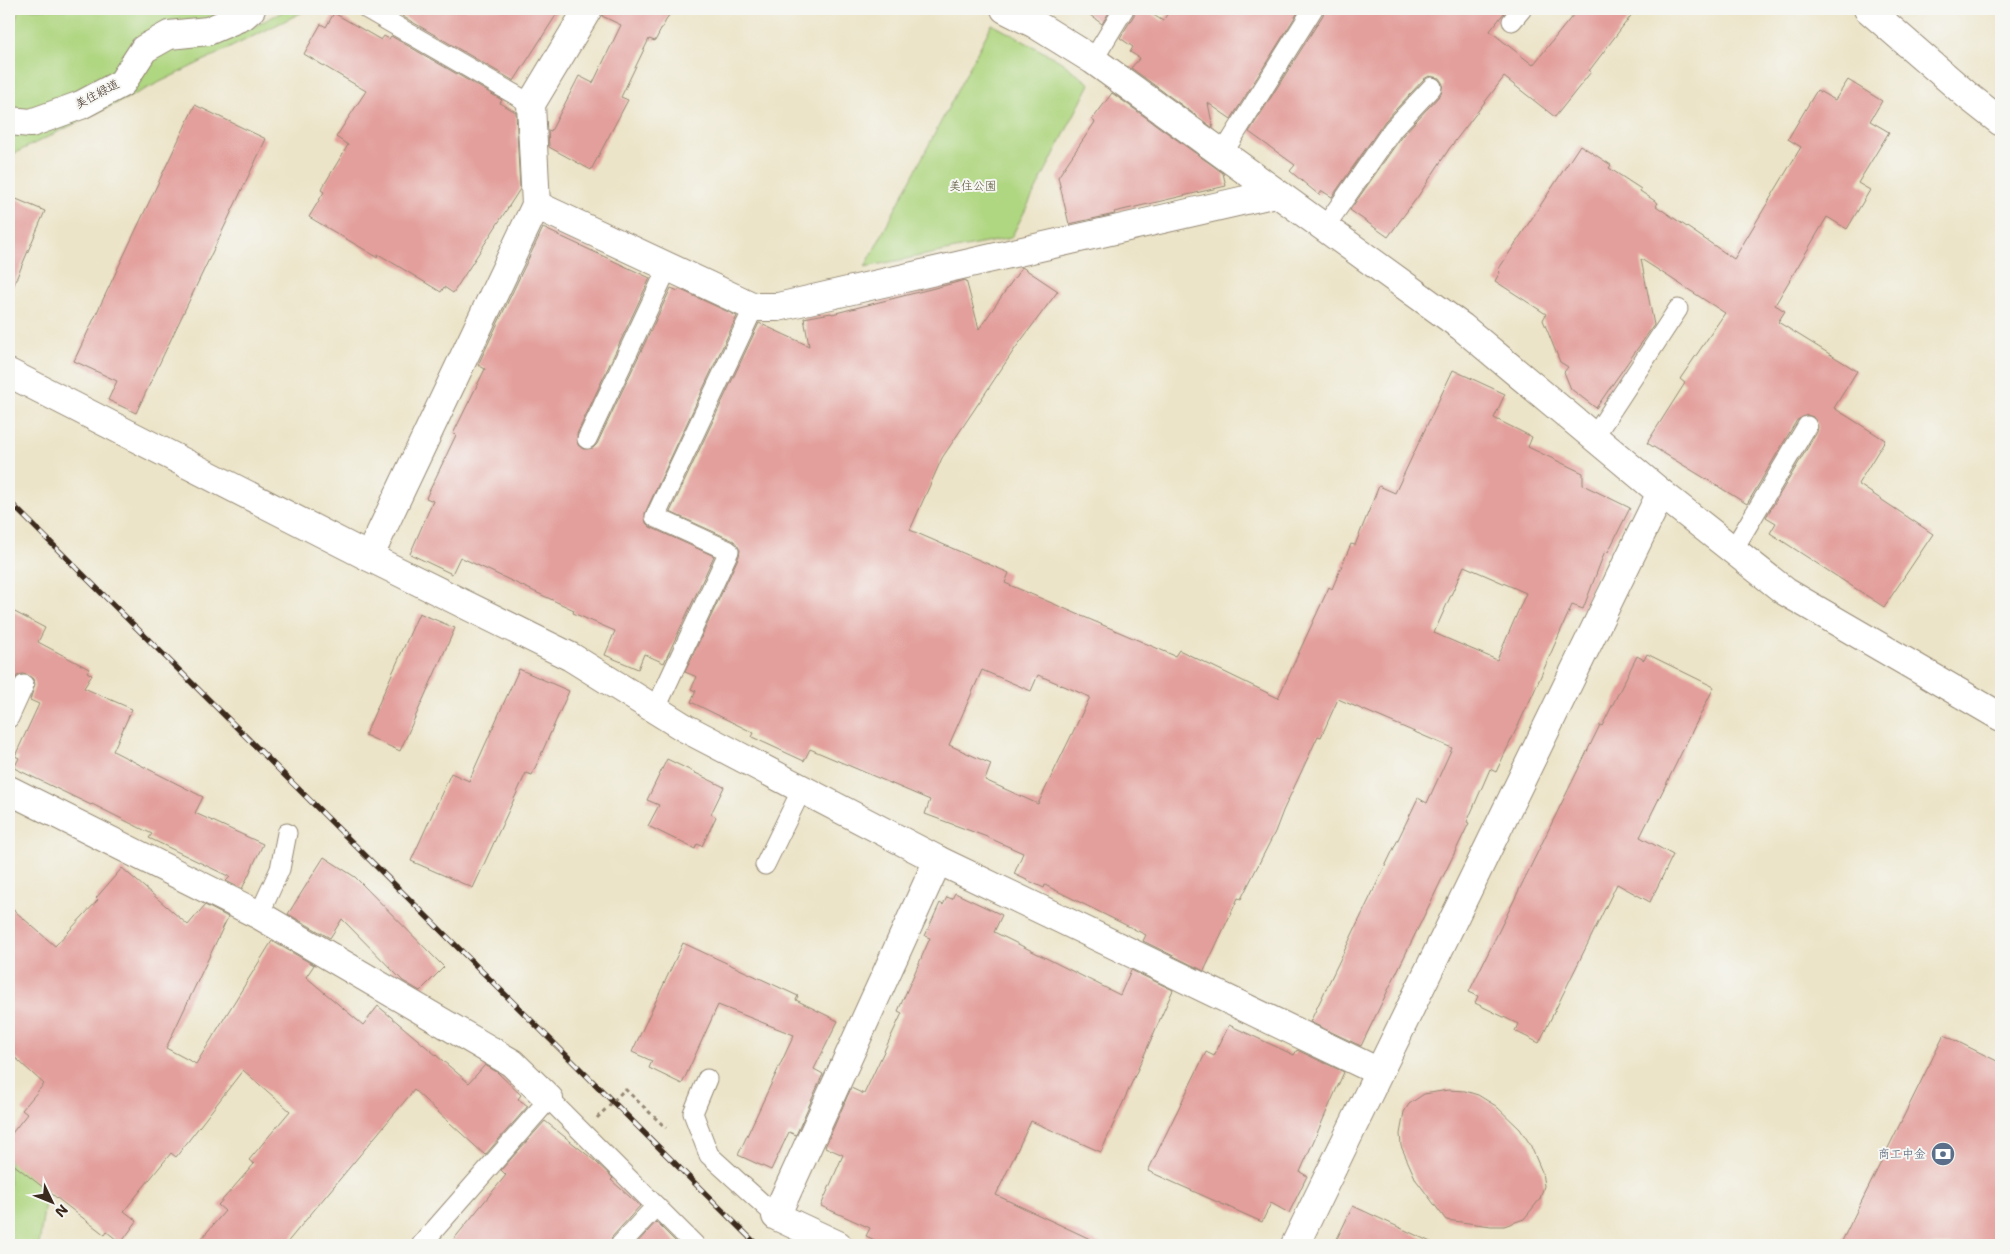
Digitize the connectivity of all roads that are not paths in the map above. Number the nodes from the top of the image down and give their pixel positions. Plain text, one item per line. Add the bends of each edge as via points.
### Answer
1 (251, 9) edge
2 (367, 9) edge
3 (588, 9) edge
4 (1005, 9) edge
5 (1124, 9) edge
6 (1312, 9) edge
7 (1868, 9) edge
8 (1094, 60) junction
9 (1432, 87) dead end
10 (531, 104) junction
11 (9, 121) edge
12 (2001, 122) edge
13 (1223, 153) junction
14 (1276, 193) junction
15 (536, 205) junction
16 (1324, 228) junction
17 (668, 267) junction
18 (754, 308) junction
19 (1678, 309) dead end
20 (9, 373) edge
21 (1807, 426) dead end
22 (1594, 437) junction
23 (587, 439) dead end
24 (1662, 493) junction
25 (1733, 550) junction
26 (369, 557) junction
27 (24, 685) dead end
28 (656, 708) junction
29 (2001, 716) edge
30 (9, 718) edge
31 (802, 789) junction
32 (9, 790) edge
33 (287, 833) dead end
34 (938, 860) junction
35 (765, 865) dead end
36 (258, 915) junction
37 (1379, 1072) junction
38 (707, 1080) dead end
39 (549, 1099) junction
40 (656, 1206) junction
41 (776, 1216) junction
42 (421, 1245) edge
43 (620, 1245) edge
44 (695, 1245) edge
45 (838, 1245) edge
46 (1295, 1245) edge

1 - 11 street, 美住緑道 via 243,16 208,31 169,35 144,49 122,83 81,105 31,123
2 - 10 lane
3 - 10 street
4 - 8 street
5 - 8 lane
6 - 13 lane
7 - 12 street
8 - 13 street
9 - 16 lane via 1393,129
10 - 15 street
13 - 14 street
14 - 16 street
14 - 18 street via 778,307
15 - 17 street
15 - 26 street
16 - 22 street via 1462,327
17 - 18 street
17 - 23 lane
18 - 28 lane via 655,517 729,551
19 - 22 lane
20 - 26 street
21 - 25 lane
22 - 24 street
24 - 25 street
24 - 37 street
25 - 29 street via 1786,592
26 - 28 street via 571,657
27 - 30 lane
28 - 31 street via 685,728
31 - 34 street
31 - 35 lane
32 - 36 street
33 - 36 lane via 280,869
34 - 37 street
34 - 41 street
36 - 39 street via 512,1063
37 - 46 street
38 - 41 lane via 693,1112 709,1154
39 - 40 lane
39 - 42 lane
40 - 43 lane
40 - 44 lane
41 - 45 street

